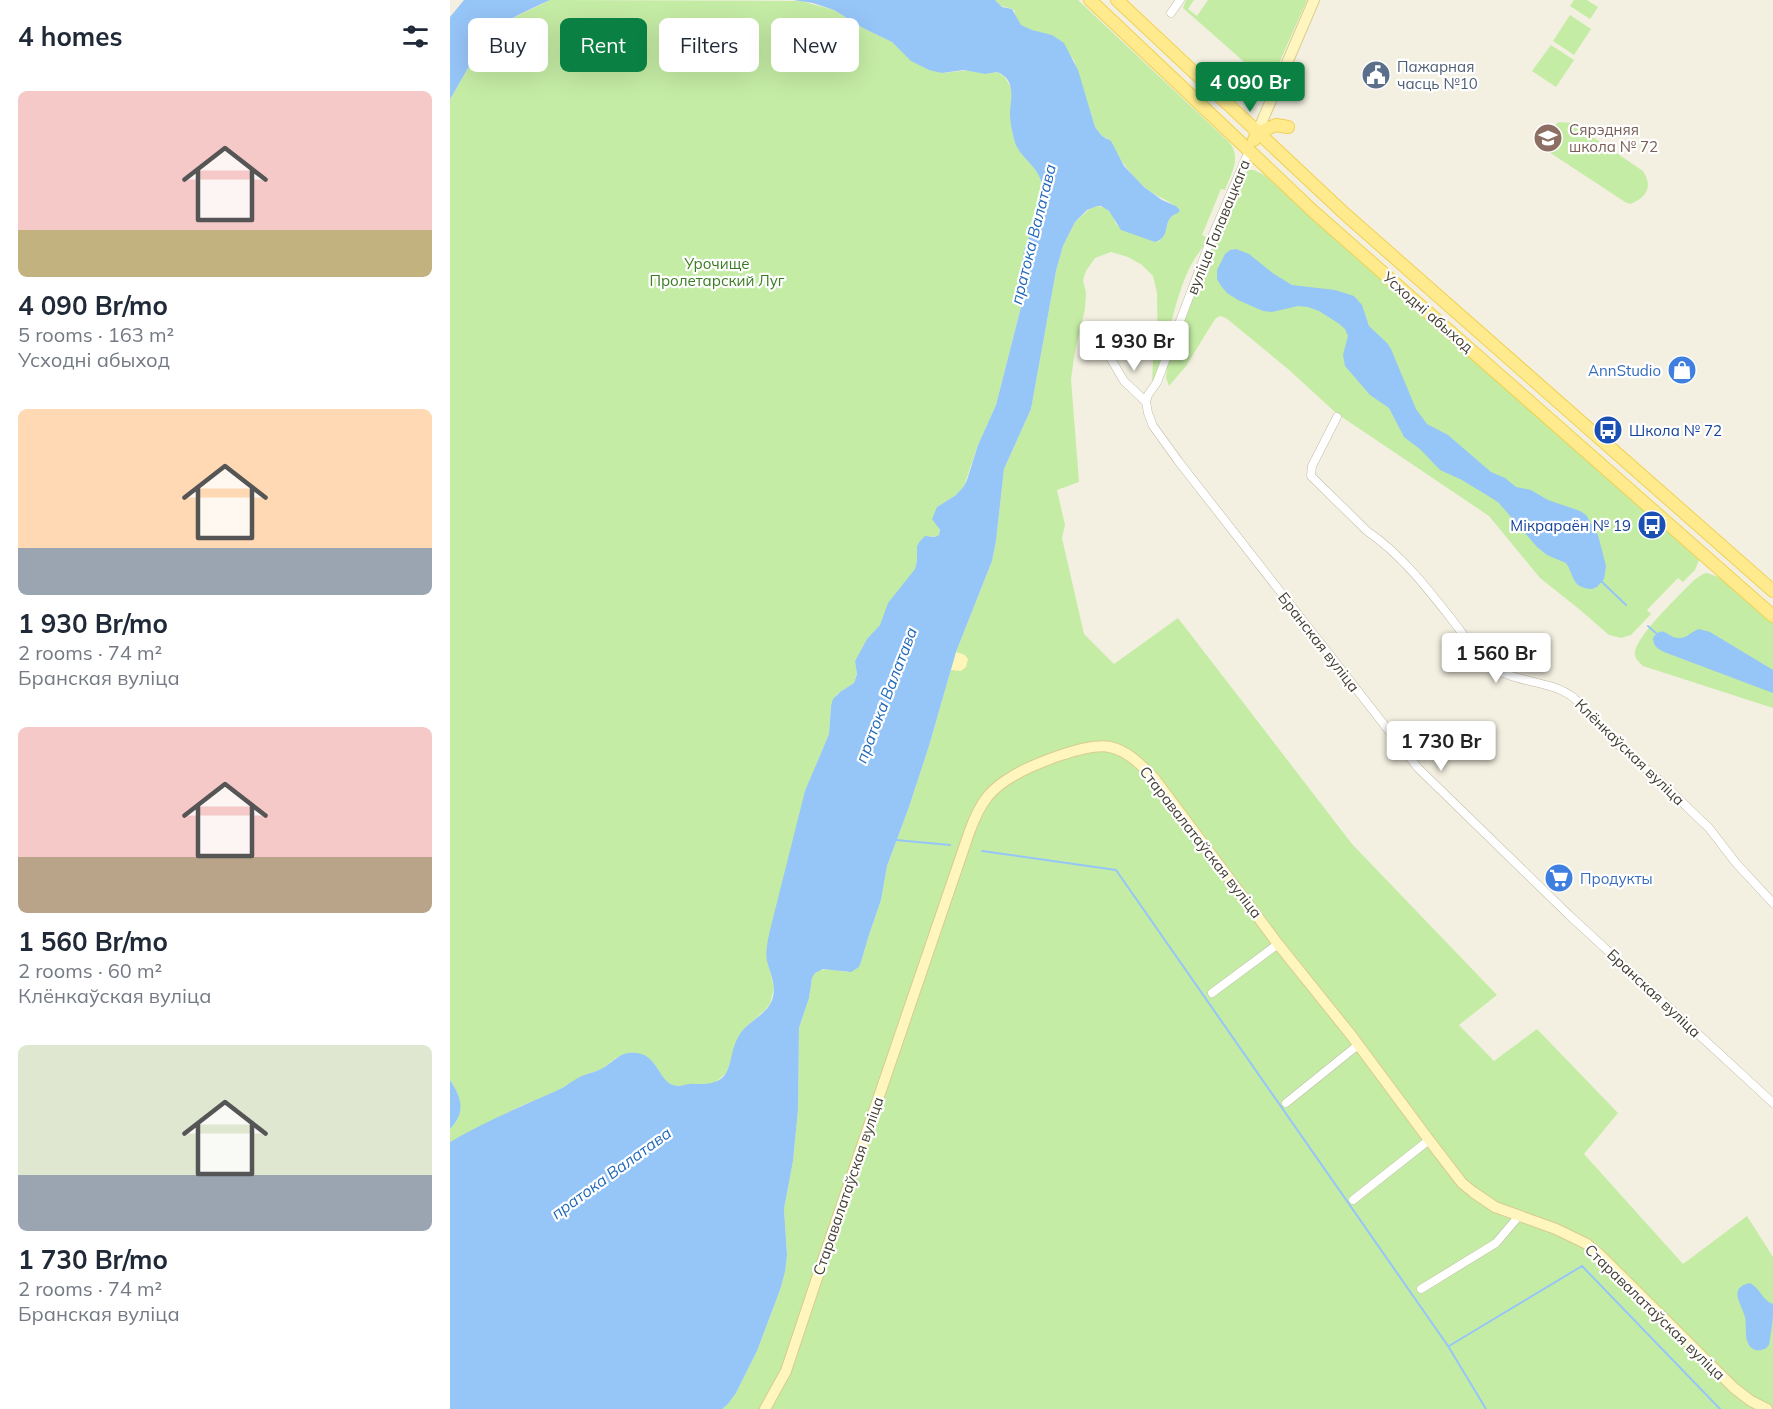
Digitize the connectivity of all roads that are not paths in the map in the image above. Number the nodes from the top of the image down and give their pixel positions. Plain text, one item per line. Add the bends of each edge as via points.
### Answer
1 (1090, 0) edge
2 (1117, 0) edge
3 (1180, 0) edge
4 (1314, 0) edge
5 (1171, 13) dead end
6 (1288, 127) dead end
7 (1257, 133) junction
8 (1249, 151) junction
9 (1108, 354) dead end
10 (1146, 402) junction
11 (1337, 417) dead end
12 (1773, 591) edge
13 (1773, 616) edge
14 (1773, 903) edge
15 (1278, 944) junction
16 (1212, 993) dead end
17 (1358, 1045) junction
18 (1286, 1103) dead end
19 (1773, 1103) edge
20 (1429, 1140) junction
21 (1353, 1200) dead end
22 (1518, 1217) junction
23 (1421, 1289) dead end
24 (765, 1409) edge
25 (1767, 1409) edge

1 - 8 main road, Усходні абыход
2 - 7 main road, Усходні абыход
3 - 5 street
4 - 7 street
6 - 7 main road via 1276,125
7 - 8 main road
7 - 12 main road, Усходні абыход
8 - 10 street, вуліца Галавацкага
8 - 13 main road, Усходні абыход
9 - 10 street, Бранская вуліца via 1124,381
10 - 19 street, Бранская вуліца via 1153,426 1163,441 1418,768 1569,915
11 - 14 street, Клёнкаўская вуліца via 1312,466 1311,476 1427,587 1487,663 1505,675 1550,685 1574,698 1614,741 1709,828
15 - 16 street
15 - 17 street, Старавалатаўская вуліца
15 - 24 street, Старавалатаўская вуліца via 1154,778 1120,750 1106,746 1070,752 1015,775 996,788 974,819 786,1371
17 - 18 street
17 - 20 street, Старавалатаўская вуліца
20 - 21 street
20 - 22 street, Старавалатаўская вуліца via 1473,1192
22 - 23 street via 1496,1243
22 - 25 street, Старавалатаўская вуліца via 1587,1244 1734,1388

